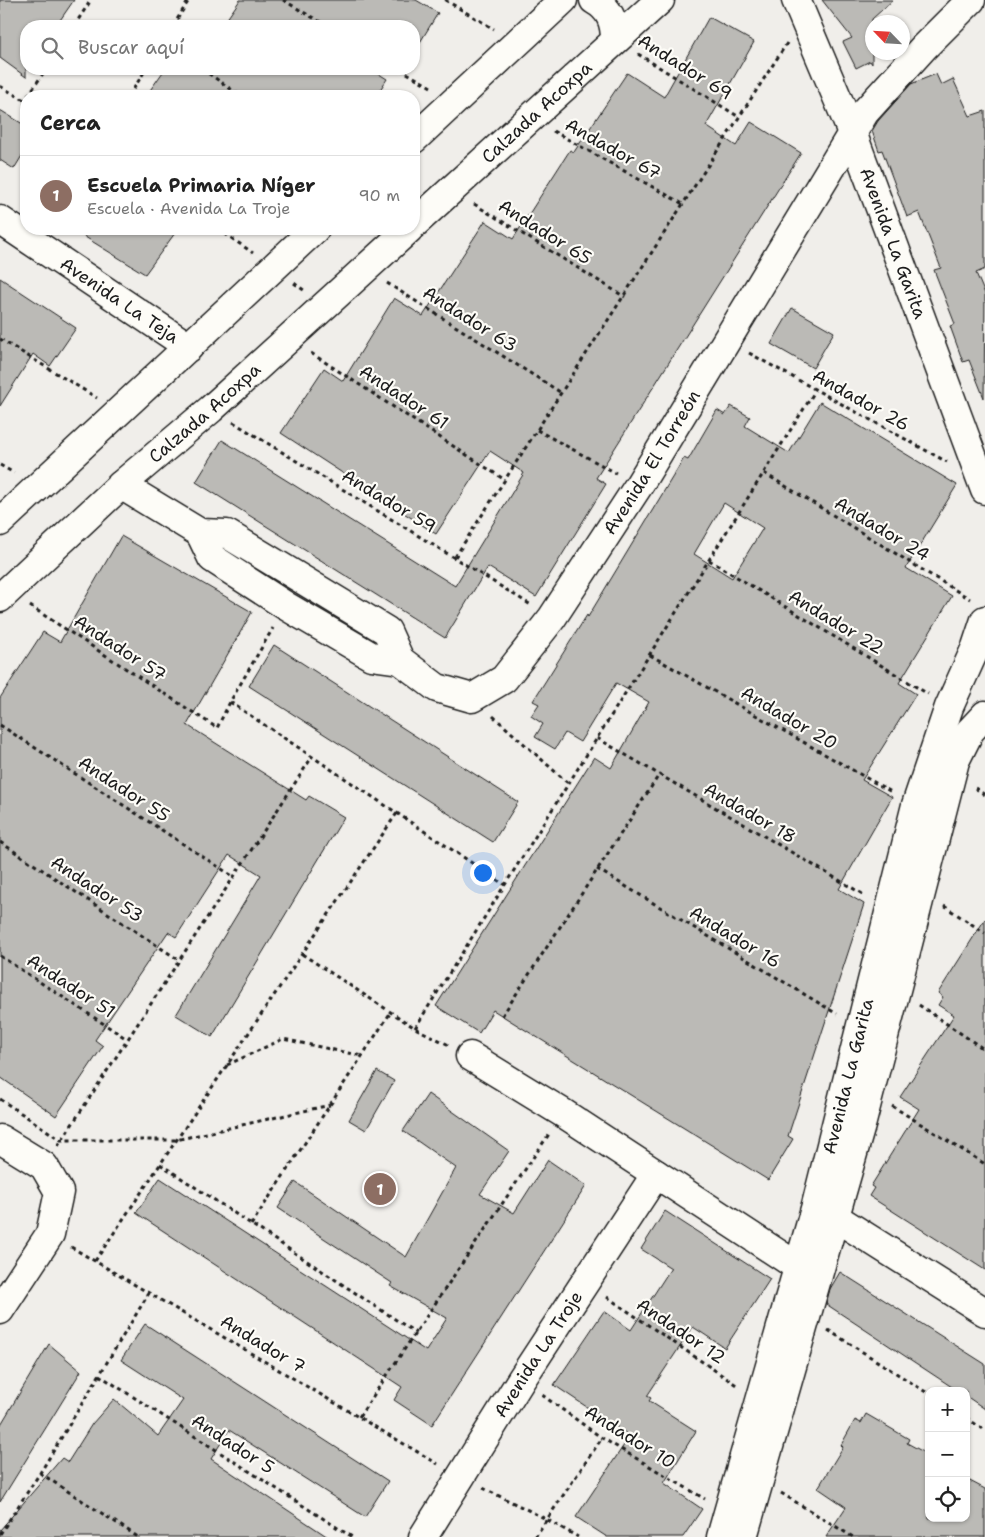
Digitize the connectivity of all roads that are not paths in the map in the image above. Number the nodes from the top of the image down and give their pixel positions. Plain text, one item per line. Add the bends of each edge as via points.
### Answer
1 (563, 0) edge
2 (594, 0) edge
3 (602, 0) edge
4 (971, 0) edge
5 (651, 7) edge
6 (800, 9) edge
7 (615, 40) junction
8 (420, 133) edge
9 (853, 134) junction
10 (420, 219) edge
11 (0, 220) edge
12 (20, 233) edge
13 (22, 235) edge
14 (308, 235) edge
15 (402, 235) edge
16 (189, 346) junction
17 (121, 484) junction
18 (985, 490) edge
19 (0, 522) edge
20 (200, 533) junction
21 (5, 585) edge
22 (981, 612) edge
23 (400, 660) junction
24 (985, 715) edge
25 (470, 1056) road end
26 (0, 1139) edge
27 (656, 1174) junction
28 (825, 1210) junction
29 (808, 1273) junction
30 (0, 1310) edge
31 (985, 1312) edge
32 (725, 1525) edge
33 (423, 1537) edge
34 (743, 1537) edge

1 - 8 street
2 - 7 street via 609,13
3 - 5 street via 611,11 626,16
4 - 9 street, Avenida El Torreón via 865,112
5 - 7 street, Calzada Acoxpa
6 - 9 street, Avenida La Garita
7 - 10 street, Calzada Acoxpa
9 - 18 street, Avenida La Garita
9 - 23 street, Avenida El Torreón via 639,485 552,618 504,679 472,698 437,688
11 - 12 street, Avenida La Teja
13 - 16 street, Avenida La Teja
14 - 16 street
15 - 17 street, Calzada Acoxpa via 212,409
16 - 19 street
17 - 20 street
17 - 21 street, Calzada Acoxpa
20 - 23 street via 212,558 286,606 371,656
20 - 23 street via 227,534 387,631
22 - 28 street, Avenida La Garita via 976,647 949,707 916,805 860,1026
24 - 28 street, Avenida La Garita via 970,731 955,761 870,1093
25 - 27 street via 564,1112
26 - 30 street via 44,1166 59,1192 50,1234
27 - 29 street
27 - 33 street, Avenida La Troje
28 - 29 street, Avenida La Garita
28 - 31 street
29 - 32 street, Avenida La Garita via 762,1402
29 - 34 street, Avenida La Garita via 807,1316

